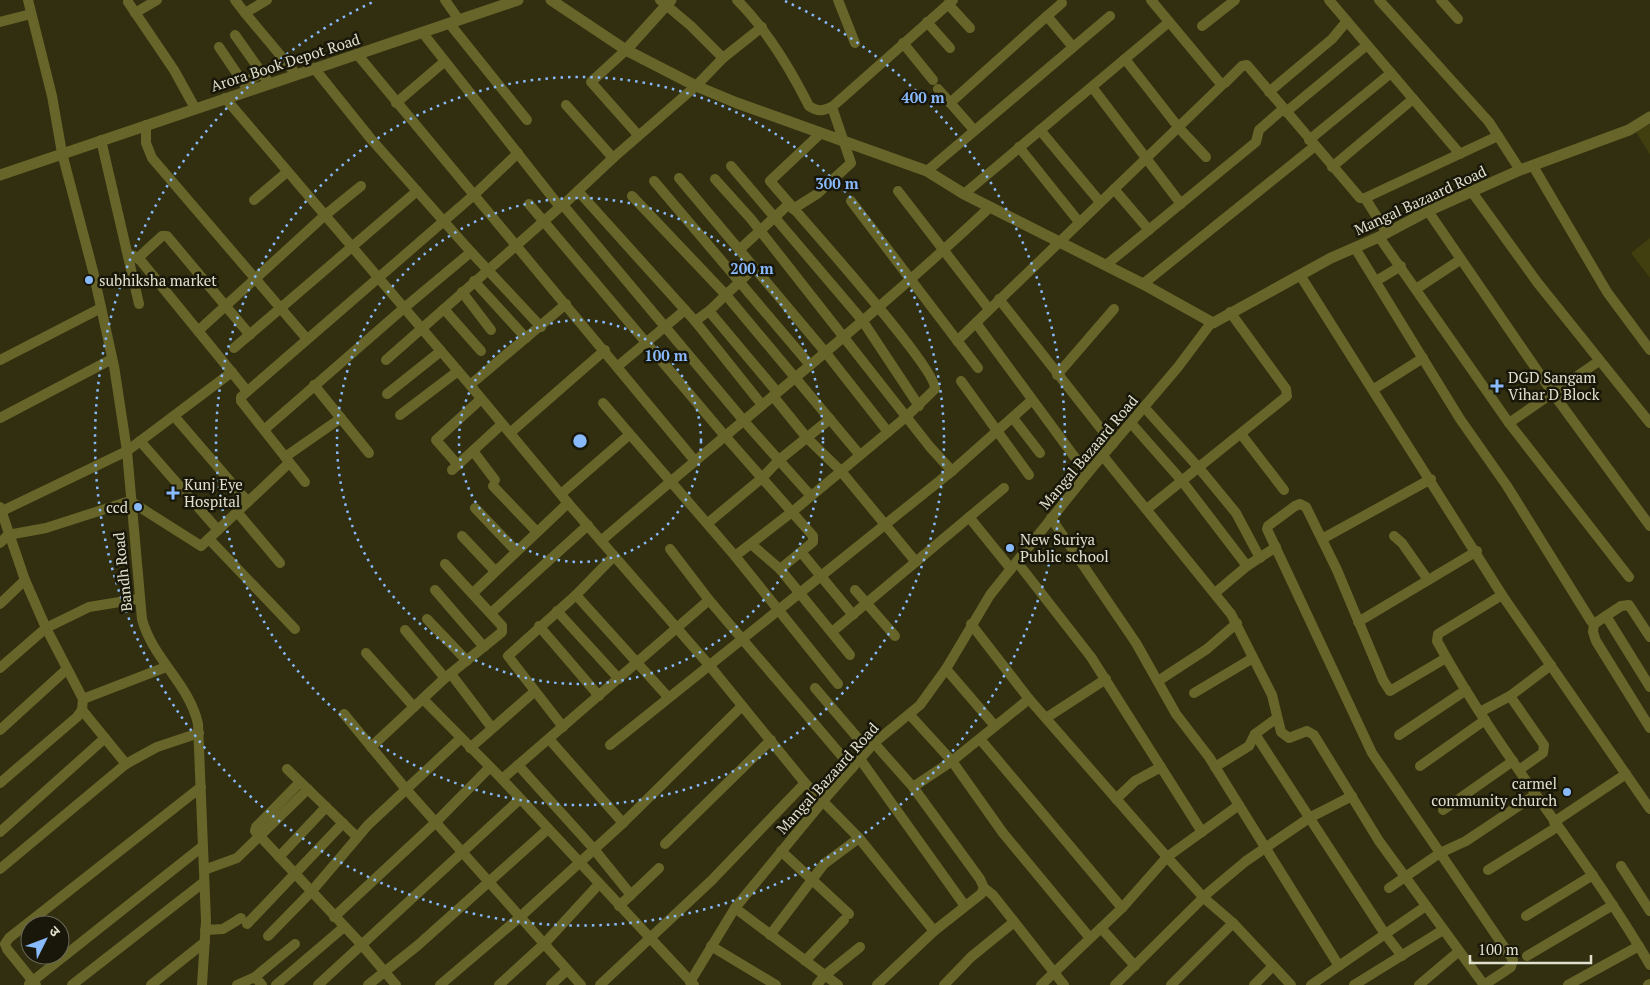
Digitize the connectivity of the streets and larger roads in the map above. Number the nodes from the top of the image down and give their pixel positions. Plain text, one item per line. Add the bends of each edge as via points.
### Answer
1 (28, 0) edge
2 (157, 0) edge
3 (234, 0) edge
4 (267, 0) edge
5 (445, 0) edge
6 (518, 0) edge
7 (552, 0) edge
8 (738, 0) edge
9 (838, 0) edge
10 (1151, 0) edge
11 (1235, 0) edge
12 (1328, 0) edge
13 (1379, 0) edge
14 (1441, 0) edge
15 (128, 2) dead end
16 (665, 2) edge
17 (950, 2) edge
18 (1062, 3) dead end
19 (135, 13) junction
20 (245, 13) junction
21 (31, 14) junction
22 (1047, 16) junction
23 (1110, 16) dead end
24 (1458, 19) dead end
25 (454, 21) junction
26 (1347, 21) junction
27 (0, 22) edge
28 (927, 22) junction
29 (1169, 22) junction
30 (1202, 26) dead end
31 (762, 27) junction
32 (970, 28) dead end
33 (422, 32) junction
34 (235, 35) dead end
35 (855, 44) dead end
36 (903, 44) junction
37 (1367, 46) junction
38 (219, 47) dead end
39 (1073, 47) junction
40 (950, 48) dead end
41 (626, 50) junction
42 (357, 54) junction
43 (723, 58) junction
44 (1125, 60) junction
45 (444, 62) junction
46 (314, 68) junction
47 (1391, 73) junction
48 (296, 74) junction
49 (265, 78) junction
50 (1222, 84) junction
51 (246, 86) junction
52 (696, 86) junction
53 (1092, 88) junction
54 (1269, 92) junction
55 (225, 98) junction
56 (1413, 99) junction
57 (396, 103) junction
58 (950, 103) junction
59 (566, 105) dead end
60 (832, 106) junction
61 (195, 108) junction
62 (1285, 110) junction
63 (1650, 118) edge
64 (527, 120) dead end
65 (146, 125) junction
66 (1179, 128) junction
67 (974, 130) junction
68 (1040, 130) junction
69 (821, 133) junction
70 (638, 135) junction
71 (1498, 136) junction
72 (842, 139) junction
73 (101, 140) junction
74 (1312, 143) junction
75 (1020, 147) junction
76 (62, 153) junction
77 (518, 153) junction
78 (1460, 154) junction
79 (1206, 157) dead end
80 (612, 158) junction
81 (1146, 158) junction
82 (731, 166) dead end
83 (1533, 166) junction
84 (1332, 167) junction
85 (1520, 170) junction
86 (927, 171) junction
87 (287, 172) junction
88 (0, 175) edge
89 (679, 178) dead end
90 (715, 179) dead end
91 (654, 181) dead end
92 (361, 186) dead end
93 (1114, 189) junction
94 (417, 191) junction
95 (898, 191) dead end
96 (578, 192) junction
97 (1472, 192) junction
98 (475, 194) junction
99 (964, 194) junction
100 (632, 196) dead end
101 (1365, 198) junction
102 (254, 200) dead end
103 (850, 201) dead end
104 (1100, 202) junction
105 (529, 204) dead end
106 (1181, 204) junction
107 (561, 206) junction
108 (791, 206) junction
109 (990, 207) junction
110 (1428, 211) junction
111 (324, 216) junction
112 (775, 217) junction
113 (544, 221) junction
114 (443, 222) junction
115 (1079, 222) junction
116 (1149, 230) junction
117 (760, 231) junction
118 (1383, 235) junction
119 (1058, 242) junction
120 (518, 246) junction
121 (352, 248) junction
122 (1355, 248) junction
123 (739, 250) junction
124 (944, 251) junction
125 (471, 252) junction
126 (133, 257) junction
127 (1460, 260) junction
128 (1106, 265) junction
129 (1401, 266) junction
130 (754, 268) junction
131 (488, 269) junction
132 (1300, 274) junction
133 (378, 278) junction
134 (911, 278) junction
135 (255, 279) junction
136 (474, 281) junction
137 (1376, 281) junction
138 (740, 282) junction
139 (1143, 284) junction
140 (1416, 289) junction
141 (462, 292) junction
142 (726, 295) junction
143 (999, 299) junction
144 (139, 304) dead end
145 (566, 304) junction
146 (227, 306) junction
147 (878, 306) junction
148 (101, 308) junction
149 (404, 308) junction
150 (989, 308) junction
151 (281, 309) junction
152 (444, 309) junction
153 (1114, 309) dead end
154 (685, 310) junction
155 (709, 311) junction
156 (1230, 312) junction
157 (862, 320) junction
158 (695, 321) junction
159 (976, 323) junction
160 (1211, 323) junction
161 (541, 327) junction
162 (421, 328) junction
163 (667, 328) junction
164 (491, 330) dead end
165 (198, 331) junction
166 (250, 335) junction
167 (843, 336) junction
168 (526, 338) junction
169 (307, 339) junction
170 (957, 341) junction
171 (648, 342) junction
172 (234, 348) dead end
173 (481, 350) dead end
174 (605, 350) junction
175 (1650, 350) edge
176 (441, 351) junction
177 (826, 353) junction
178 (1423, 358) junction
179 (112, 359) junction
180 (0, 360) edge
181 (386, 360) dead end
182 (1599, 361) junction
183 (810, 365) junction
184 (618, 366) junction
185 (978, 368) dead end
186 (458, 371) junction
187 (232, 372) junction
188 (1057, 375) junction
189 (796, 376) junction
190 (961, 381) dead end
191 (314, 385) junction
192 (470, 385) junction
193 (1374, 389) junction
194 (247, 390) junction
195 (1552, 392) junction
196 (387, 394) dead end
197 (775, 394) junction
198 (481, 399) junction
199 (1032, 400) junction
200 (603, 403) dead end
201 (762, 405) junction
202 (919, 406) junction
203 (1144, 407) junction
204 (400, 415) dead end
205 (174, 416) junction
206 (906, 417) junction
207 (0, 418) edge
208 (341, 418) junction
209 (1013, 418) junction
210 (830, 419) junction
211 (744, 421) junction
212 (1131, 423) junction
213 (1509, 423) junction
214 (1650, 423) edge
215 (502, 424) junction
216 (265, 429) junction
217 (888, 432) junction
218 (996, 432) junction
219 (510, 433) junction
220 (1241, 434) junction
221 (629, 435) junction
222 (725, 436) junction
223 (807, 438) junction
224 (140, 441) junction
225 (1113, 444) junction
226 (127, 451) junction
227 (473, 451) junction
228 (369, 453) dead end
229 (1040, 453) dead end
230 (859, 454) junction
231 (1103, 456) junction
232 (287, 460) junction
233 (779, 460) junction
234 (695, 461) junction
235 (1199, 468) junction
236 (840, 470) junction
237 (952, 471) junction
238 (1087, 474) junction
239 (1030, 475) dead end
240 (762, 478) junction
241 (1431, 479) junction
242 (1182, 481) junction
243 (305, 482) dead end
244 (669, 482) junction
245 (1004, 488) dead end
246 (1284, 490) dead end
247 (561, 494) junction
248 (811, 496) junction
249 (130, 501) junction
250 (248, 502) junction
251 (568, 503) junction
252 (475, 508) dead end
253 (1, 509) edge
254 (1147, 509) junction
255 (792, 512) junction
256 (238, 514) junction
257 (969, 517) junction
258 (1051, 518) junction
259 (708, 523) junction
260 (884, 524) junction
261 (588, 526) junction
262 (1650, 526) edge
263 (218, 530) junction
264 (537, 532) junction
265 (8, 535) junction
266 (462, 536) dead end
267 (1394, 536) dead end
268 (209, 539) junction
269 (1322, 539) junction
270 (601, 541) junction
271 (0, 543) edge
272 (751, 544) junction
273 (1276, 547) junction
274 (670, 549) dead end
275 (1476, 550) junction
276 (516, 551) junction
277 (801, 552) junction
278 (614, 556) junction
279 (735, 556) junction
280 (1260, 558) junction
281 (916, 562) junction
282 (280, 563) dead end
283 (445, 564) dead end
284 (1014, 565) junction
285 (1247, 566) junction
286 (780, 569) junction
287 (495, 571) junction
288 (821, 575) junction
289 (1629, 577) dead end
290 (25, 580) junction
291 (1428, 580) junction
292 (435, 590) dead end
293 (855, 590) dead end
294 (799, 592) junction
295 (472, 593) junction
296 (1215, 593) junction
297 (576, 595) junction
298 (1502, 595) junction
299 (138, 598) junction
300 (709, 600) junction
301 (0, 604) edge
302 (866, 604) junction
303 (777, 610) junction
304 (558, 611) junction
305 (491, 613) junction
306 (853, 615) junction
307 (1606, 616) junction
308 (427, 619) dead end
309 (1358, 622) junction
310 (1238, 623) junction
311 (971, 624) junction
312 (1594, 624) junction
313 (539, 626) junction
314 (46, 628) junction
315 (676, 628) junction
316 (295, 629) dead end
317 (405, 630) dead end
318 (832, 632) junction
319 (895, 636) dead end
320 (1650, 638) edge
321 (742, 639) junction
322 (484, 647) junction
323 (366, 653) dead end
324 (850, 655) dead end
325 (1253, 658) junction
326 (1446, 658) junction
327 (467, 661) junction
328 (637, 663) junction
329 (709, 665) junction
330 (1550, 665) junction
331 (166, 667) junction
332 (0, 668) edge
333 (67, 669) junction
334 (946, 669) junction
335 (448, 676) junction
336 (619, 679) junction
337 (1106, 679) junction
338 (1158, 681) junction
339 (838, 684) dead end
340 (1650, 687) edge
341 (815, 688) dead end
342 (1466, 690) junction
343 (534, 692) junction
344 (1194, 693) dead end
345 (599, 696) junction
346 (1510, 696) junction
347 (668, 697) junction
348 (83, 699) junction
349 (423, 699) junction
350 (1030, 699) junction
351 (742, 706) junction
352 (414, 707) junction
353 (82, 710) junction
354 (344, 714) dead end
355 (910, 714) junction
356 (1482, 716) junction
357 (1046, 718) junction
358 (1277, 718) junction
359 (995, 726) junction
360 (564, 727) junction
361 (492, 728) junction
362 (1650, 728) edge
363 (0, 730) edge
364 (199, 733) junction
365 (1255, 734) junction
366 (1399, 735) dead end
367 (105, 738) junction
368 (461, 738) junction
369 (980, 739) junction
370 (549, 740) junction
371 (771, 740) junction
372 (610, 745) dead end
373 (371, 747) junction
374 (871, 747) junction
375 (470, 748) junction
376 (860, 759) junction
377 (952, 761) junction
378 (126, 764) junction
379 (518, 765) junction
380 (1516, 765) junction
381 (1420, 766) dead end
382 (490, 767) junction
383 (1161, 767) junction
384 (1215, 767) junction
385 (852, 768) junction
386 (287, 769) dead end
387 (1626, 774) junction
388 (502, 779) junction
389 (0, 782) edge
390 (806, 783) junction
391 (304, 785) junction
392 (201, 787) junction
393 (913, 787) junction
394 (405, 788) junction
395 (1534, 795) junction
396 (1352, 796) junction
397 (520, 798) junction
398 (1116, 798) junction
399 (823, 801) junction
400 (1239, 805) junction
401 (326, 807) junction
402 (1650, 809) edge
403 (1443, 810) dead end
404 (1309, 818) junction
405 (343, 823) junction
406 (435, 823) junction
407 (623, 823) junction
408 (1555, 825) junction
409 (548, 829) junction
410 (0, 832) edge
411 (1202, 832) junction
412 (260, 837) junction
413 (357, 837) junction
414 (859, 838) junction
415 (665, 844) dead end
416 (203, 846) junction
417 (593, 848) junction
418 (1266, 849) junction
419 (782, 851) junction
420 (461, 852) junction
421 (1440, 853) junction
422 (279, 856) junction
423 (1167, 857) junction
424 (578, 862) junction
425 (1621, 866) dead end
426 (659, 868) dead end
427 (0, 869) edge
428 (204, 870) junction
429 (1488, 870) dead end
430 (294, 872) junction
431 (1594, 875) junction
432 (1406, 878) junction
433 (813, 879) junction
434 (204, 882) junction
435 (490, 883) junction
436 (599, 884) junction
437 (984, 888) junction
438 (1389, 888) dead end
439 (311, 892) junction
440 (631, 896) junction
441 (1204, 898) junction
442 (1613, 905) junction
443 (619, 906) junction
444 (965, 906) junction
445 (1426, 906) junction
446 (735, 908) junction
447 (1122, 908) junction
448 (1650, 911) edge
449 (1526, 916) dead end
450 (334, 917) junction
451 (520, 917) junction
452 (1014, 922) junction
453 (1233, 923) junction
454 (344, 927) junction
455 (1101, 928) junction
456 (205, 930) junction
457 (1443, 930) junction
458 (934, 931) junction
459 (1385, 934) junction
460 (770, 935) junction
461 (268, 936) dead end
462 (1090, 938) junction
463 (650, 939) junction
464 (205, 942) junction
465 (295, 944) dead end
466 (361, 944) junction
467 (544, 944) junction
468 (711, 946) junction
469 (1639, 946) junction
470 (860, 947) dead end
471 (1458, 952) junction
472 (1402, 956) junction
473 (1527, 956) dead end
474 (805, 961) junction
475 (1650, 965) edge
476 (1135, 966) junction
477 (1274, 966) junction
478 (1339, 966) junction
479 (567, 970) junction
480 (383, 972) junction
481 (1054, 972) junction
482 (824, 976) junction
483 (1325, 976) junction
484 (258, 981) edge
485 (32, 983) edge
486 (692, 983) edge
487 (72, 985) edge
488 (151, 985) edge
489 (202, 985) edge
490 (237, 985) edge
491 (276, 985) edge
492 (318, 985) edge
493 (368, 985) edge
494 (396, 985) edge
495 (440, 985) edge
496 (499, 985) edge
497 (551, 985) edge
498 (581, 985) edge
499 (600, 985) edge
500 (776, 985) edge
501 (817, 985) edge
502 (838, 985) edge
503 (877, 985) edge
504 (944, 985) edge
505 (1041, 985) edge
506 (1064, 985) edge
507 (1115, 985) edge
508 (1171, 985) edge
509 (1254, 985) edge
510 (1291, 985) edge
511 (1311, 985) edge
512 (1332, 985) edge
513 (1354, 985) edge
514 (1419, 985) edge
515 (1484, 985) edge
516 (1568, 985) edge

1 - 21 street, Bandh Road
2 - 19 street
3 - 20 street
4 - 20 street
5 - 25 street
6 - 25 street, Arora Book Depot Road
7 - 41 street
8 - 31 street
9 - 35 street
10 - 29 street
11 - 30 street
12 - 26 street
13 - 71 street
14 - 24 street
15 - 19 street
16 - 41 street
16 - 43 street
17 - 28 street
17 - 32 street
18 - 22 street
19 - 61 street via 174,70
20 - 48 street
21 - 27 street
21 - 76 street, Bandh Road via 52,96
22 - 39 street
22 - 58 street
23 - 39 street
25 - 33 street, Arora Book Depot Road
25 - 64 street
26 - 37 street
26 - 54 street via 1332,39
28 - 36 street
28 - 40 street
29 - 44 street
29 - 50 street
31 - 43 street
31 - 60 street via 795,77 809,106 822,111
33 - 42 street, Arora Book Depot Road
33 - 45 street
34 - 49 street
36 - 58 street
36 - 60 street
37 - 47 street
37 - 62 street
38 - 51 street
39 - 67 street
41 - 52 street
41 - 70 street via 591,82
42 - 46 street, Arora Book Depot Road
42 - 57 street
43 - 52 street
44 - 53 street
44 - 66 street
45 - 57 street
45 - 77 street
46 - 48 street, Arora Book Depot Road
46 - 94 street
47 - 56 street
47 - 74 street
48 - 49 street, Arora Book Depot Road
49 - 51 street, Arora Book Depot Road
50 - 54 street via 1246,64
50 - 66 street
51 - 55 street, Arora Book Depot Road
52 - 69 street
52 - 70 street
53 - 68 street
53 - 81 street
54 - 62 street
55 - 61 street, Arora Book Depot Road
55 - 87 street
56 - 78 street
56 - 84 street
57 - 98 street
58 - 67 street
59 - 80 street
60 - 72 street
61 - 65 street, Arora Book Depot Road
62 - 74 street
62 - 106 street via 1260,130 1256,142
63 - 83 street, Mangal Bazaard Road via 1629,130
65 - 73 street, Arora Book Depot Road
65 - 135 street via 146,143 152,158
66 - 79 street
66 - 81 street
67 - 86 street
68 - 75 street
68 - 104 street
69 - 72 street
69 - 108 street via 770,182
70 - 80 street
71 - 78 street
71 - 85 street
72 - 86 street
72 - 108 street via 851,163 817,194
73 - 76 street, Arora Book Depot Road
73 - 126 street
74 - 84 street
74 - 139 street
75 - 99 street
75 - 115 street
76 - 88 street
76 - 148 street, Bandh Road
77 - 98 street
77 - 107 street
78 - 101 street
80 - 96 street
81 - 93 street
81 - 106 street
82 - 112 street
83 - 85 street, Mangal Bazaard Road
83 - 175 street via 1607,292
84 - 101 street via 1357,196
85 - 97 street, Mangal Bazaard Road
86 - 99 street
87 - 102 street
87 - 111 street
89 - 123 street
90 - 117 street
91 - 138 street
92 - 111 street
93 - 104 street
93 - 116 street
94 - 114 street
94 - 121 street
95 - 124 street
96 - 107 street
96 - 154 street
97 - 110 street, Mangal Bazaard Road
97 - 182 street
98 - 114 street
98 - 120 street
99 - 109 street
100 - 142 street
101 - 118 street
103 - 134 street
104 - 115 street
105 - 113 street
106 - 116 street
107 - 113 street
107 - 163 street
108 - 112 street
108 - 147 street
109 - 119 street
109 - 124 street
110 - 118 street, Mangal Bazaard Road
110 - 127 street
111 - 121 street
111 - 135 street
112 - 117 street
112 - 157 street
113 - 120 street
113 - 171 street
114 - 125 street
114 - 133 street
115 - 119 street
116 - 128 street
117 - 123 street
117 - 167 street
118 - 122 street, Mangal Bazaard Road
118 - 129 street
119 - 128 street
119 - 143 street
120 - 131 street
120 - 145 street
121 - 133 street
121 - 151 street
122 - 132 street, Mangal Bazaard Road
122 - 137 street
123 - 130 street
124 - 134 street
124 - 150 street
125 - 131 street
125 - 149 street
126 - 144 street
126 - 146 street via 162,236 167,236
126 - 165 street
127 - 140 street
127 - 195 street
128 - 139 street
129 - 137 street
129 - 140 street
130 - 138 street
130 - 177 street
131 - 136 street
131 - 161 street
132 - 156 street, Mangal Bazaard Road
132 - 193 street
133 - 149 street
133 - 169 street
134 - 147 street
134 - 170 street
135 - 146 street
135 - 151 street
136 - 141 street
136 - 168 street
137 - 178 street
138 - 142 street
138 - 183 street
139 - 160 street
140 - 213 street
141 - 152 street
141 - 164 street
142 - 155 street
142 - 189 street
143 - 150 street
143 - 188 street
145 - 161 street
145 - 174 street
146 - 165 street
146 - 166 street
147 - 157 street
147 - 202 street via 936,383 933,393
148 - 179 street, Bandh Road
148 - 180 street
149 - 162 street
149 - 191 street
150 - 159 street
151 - 166 street
151 - 169 street
152 - 162 street
152 - 173 street
153 - 188 street
154 - 158 street
154 - 163 street
155 - 158 street
155 - 197 street
156 - 160 street, Mangal Bazaard Road
156 - 220 street via 1287,392 1285,399
157 - 167 street
157 - 202 street
158 - 201 street
159 - 170 street
159 - 199 street
160 - 203 street, Mangal Bazaard Road
161 - 168 street
162 - 176 street
162 - 181 street
163 - 171 street
163 - 211 street
165 - 187 street
166 - 172 street
167 - 177 street
167 - 206 street
168 - 192 street
169 - 194 street
170 - 185 street
171 - 184 street
171 - 222 street
174 - 184 street
174 - 219 street
176 - 186 street
176 - 196 street
177 - 183 street
177 - 217 street
178 - 193 street
178 - 312 street
179 - 207 street
179 - 226 street, Bandh Road
182 - 195 street
182 - 214 street
183 - 189 street
184 - 234 street
186 - 192 street
186 - 204 street
187 - 194 street
187 - 205 street
188 - 225 street
189 - 197 street
189 - 210 street
190 - 218 street
191 - 208 street
191 - 216 street
192 - 198 street
193 - 241 street
194 - 216 street via 241,401
195 - 213 street
195 - 262 street
197 - 201 street
197 - 223 street
198 - 215 street
198 - 227 street via 436,440 455,468
199 - 209 street
199 - 238 street
200 - 221 street
201 - 211 street
202 - 206 street
203 - 212 street, Mangal Bazaard Road
203 - 235 street
205 - 224 street
205 - 250 street
206 - 217 street
206 - 237 street
208 - 228 street
208 - 232 street
209 - 218 street
209 - 229 street
210 - 223 street
210 - 230 street
211 - 222 street
211 - 233 street
212 - 225 street, Mangal Bazaard Road
212 - 242 street
213 - 289 street
215 - 219 street
215 - 227 street
216 - 232 street
217 - 230 street
218 - 237 street
218 - 239 street
219 - 247 street
220 - 235 street
220 - 246 street
221 - 244 street
221 - 247 street
222 - 234 street
222 - 240 street
223 - 233 street
223 - 236 street
224 - 226 street
224 - 263 street
225 - 231 street, Mangal Bazaard Road
226 - 249 street, Bandh Road
226 - 253 street
227 - 264 street via 494,483
230 - 236 street
231 - 238 street, Mangal Bazaard Road
231 - 254 street
232 - 243 street
232 - 250 street
233 - 240 street
233 - 248 street
234 - 244 street
235 - 242 street
235 - 280 street via 1236,513
236 - 248 street
236 - 260 street
237 - 260 street
238 - 258 street, Mangal Bazaard Road
240 - 255 street
240 - 259 street
241 - 269 street
241 - 275 street
242 - 254 street
242 - 285 street
244 - 259 street
244 - 270 street
245 - 257 street
247 - 251 street
248 - 255 street
249 - 265 street via 46,528
249 - 268 street via 200,546
249 - 299 street, Bandh Road
250 - 256 street
251 - 261 street
251 - 264 street
252 - 276 street
253 - 265 street
254 - 296 street
255 - 272 street
255 - 277 street via 814,539
256 - 263 street
256 - 282 street
257 - 281 street
257 - 284 street
258 - 284 street, Mangal Bazaard Road
258 - 338 street
259 - 279 street
260 - 281 street
260 - 288 street
261 - 270 street
261 - 305 street
263 - 268 street
264 - 276 street
265 - 271 street
265 - 290 street
266 - 287 street
267 - 291 street
268 - 316 street
269 - 273 street via 1306,507 1300,504 1268,526
269 - 309 street
270 - 278 street
272 - 279 street
272 - 286 street
273 - 280 street
273 - 421 street via 1372,753
274 - 300 street
275 - 291 street
275 - 298 street
276 - 287 street
277 - 286 street
277 - 288 street
278 - 297 street
278 - 315 street
279 - 303 street
280 - 285 street
281 - 302 street
283 - 295 street
284 - 311 street, Mangal Bazaard Road
284 - 337 street
285 - 296 street
286 - 294 street
287 - 295 street
288 - 294 street
288 - 306 street
290 - 301 street
290 - 314 street
291 - 309 street
292 - 322 street
293 - 302 street
294 - 303 street
294 - 318 street
295 - 305 street
296 - 310 street
297 - 304 street
297 - 328 street
298 - 326 street via 1437,635
298 - 330 street
299 - 314 street via 89,607
299 - 331 street, Bandh Road via 145,631
300 - 315 street
300 - 321 street
302 - 306 street
302 - 319 street
303 - 321 street
303 - 339 street
304 - 313 street
304 - 336 street
305 - 322 street via 503,629
306 - 318 street
307 - 312 street
307 - 320 street via 1628,605
307 - 340 street
308 - 327 street
309 - 326 street via 1390,690 1394,691
310 - 325 street
310 - 338 street via 1207,649
311 - 334 street, Mangal Bazaard Road
311 - 350 street
312 - 362 street via 1596,641
313 - 343 street via 508,656
313 - 345 street
314 - 332 street
314 - 333 street
315 - 328 street
315 - 329 street
317 - 335 street
318 - 324 street
321 - 329 street
321 - 385 street
322 - 327 street
323 - 352 street
325 - 344 street
325 - 358 street via 1272,695
326 - 342 street
327 - 335 street
328 - 336 street
328 - 347 street
329 - 347 street
329 - 351 street
330 - 346 street
330 - 387 street
331 - 348 street
331 - 364 street, Bandh Road via 194,709
333 - 348 street
333 - 363 street
334 - 355 street, Mangal Bazaard Road
334 - 359 street
335 - 349 street
335 - 361 street
336 - 345 street
337 - 357 street
337 - 383 street
338 - 384 street via 1176,714
341 - 374 street
342 - 356 street
342 - 366 street
343 - 360 street
343 - 361 street
345 - 360 street
346 - 356 street
346 - 380 street via 1545,750
347 - 372 street
348 - 353 street
349 - 352 street
349 - 368 street
350 - 357 street
350 - 359 street
351 - 371 street
351 - 407 street
352 - 373 street
353 - 367 street
353 - 389 street
354 - 373 street
355 - 374 street, Mangal Bazaard Road
355 - 377 street
356 - 380 street
356 - 381 street
357 - 398 street
358 - 365 street
358 - 396 street via 1281,732 1287,737 1307,731 1313,734
359 - 369 street
360 - 370 street
361 - 375 street
364 - 378 street via 146,752
364 - 392 street, Bandh Road
365 - 384 street via 1249,746
365 - 404 street
367 - 378 street
367 - 410 street
368 - 375 street
368 - 394 street
369 - 377 street
369 - 447 street
370 - 379 street
370 - 407 street
371 - 390 street
371 - 415 street
373 - 394 street
374 - 376 street, Mangal Bazaard Road
374 - 393 street
375 - 382 street
376 - 385 street, Mangal Bazaard Road
376 - 444 street
377 - 393 street
377 - 462 street via 1003,833
378 - 427 street
379 - 388 street
379 - 417 street
380 - 395 street
380 - 403 street
382 - 388 street
382 - 406 street
383 - 398 street via 1135,781
383 - 411 street
384 - 400 street
385 - 399 street, Mangal Bazaard Road
386 - 391 street
387 - 402 street
387 - 408 street
388 - 397 street
390 - 399 street
390 - 463 street
391 - 401 street
391 - 412 street via 256,827
392 - 416 street, Bandh Road
392 - 485 street via 9,938 5,944 7,949
393 - 437 street
394 - 406 street
394 - 413 street
395 - 408 street
395 - 421 street via 1466,841
396 - 404 street
396 - 432 street
397 - 409 street
397 - 420 street
398 - 423 street
399 - 414 street
399 - 419 street, Mangal Bazaard Road
400 - 411 street
400 - 418 street
401 - 405 street
401 - 422 street
404 - 418 street
404 - 459 street
405 - 413 street
405 - 430 street
406 - 420 street
406 - 450 street
407 - 417 street
408 - 429 street
408 - 431 street
409 - 424 street
409 - 435 street
411 - 423 street
412 - 422 street
412 - 428 street via 237,858
413 - 439 street
414 - 433 street via 824,864
414 - 458 street
416 - 428 street, Bandh Road
416 - 485 street
417 - 424 street
417 - 440 street
418 - 441 street via 1246,861
418 - 478 street
419 - 433 street
419 - 446 street, Mangal Bazaard Road
420 - 435 street
420 - 466 street
421 - 432 street
421 - 515 street via 1514,960 1511,966
422 - 430 street
423 - 441 street
423 - 447 street
424 - 436 street
424 - 451 street
425 - 448 street
426 - 440 street
428 - 434 street, Bandh Road
430 - 439 street
430 - 456 street via 244,921 223,929
431 - 442 street
431 - 449 street
432 - 438 street
432 - 445 street
433 - 460 street
433 - 474 street via 847,917
434 - 456 street, Bandh Road
434 - 487 street
435 - 451 street
435 - 480 street
436 - 443 street
436 - 467 street
437 - 444 street
437 - 452 street
439 - 450 street
439 - 461 street
440 - 443 street
441 - 453 street
441 - 476 street
442 - 469 street
442 - 473 street
443 - 463 street
444 - 458 street
445 - 457 street
445 - 459 street
446 - 460 street
446 - 468 street, Mangal Bazaard Road
447 - 455 street
450 - 454 street
451 - 467 street
451 - 495 street
452 - 481 street
452 - 504 street via 971,957
453 - 477 street
453 - 508 street
454 - 466 street
454 - 491 street
455 - 462 street
455 - 476 street
456 - 464 street, Bandh Road
457 - 471 street
457 - 472 street
458 - 503 street
459 - 472 street
459 - 478 street
460 - 474 street
462 - 481 street
463 - 486 street
463 - 499 street
464 - 488 street
464 - 489 street, Bandh Road
465 - 484 street
466 - 480 street
466 - 492 street
467 - 479 street
467 - 496 street
468 - 486 street, Mangal Bazaard Road
468 - 500 street
469 - 475 street
469 - 516 street
470 - 482 street
471 - 514 street
471 - 515 street
472 - 513 street
474 - 482 street
476 - 507 street
477 - 509 street
477 - 510 street
478 - 483 street
479 - 497 street
479 - 498 street
480 - 493 street
480 - 494 street
481 - 505 street
481 - 506 street
482 - 501 street
482 - 502 street
483 - 511 street
483 - 512 street
484 - 490 street

